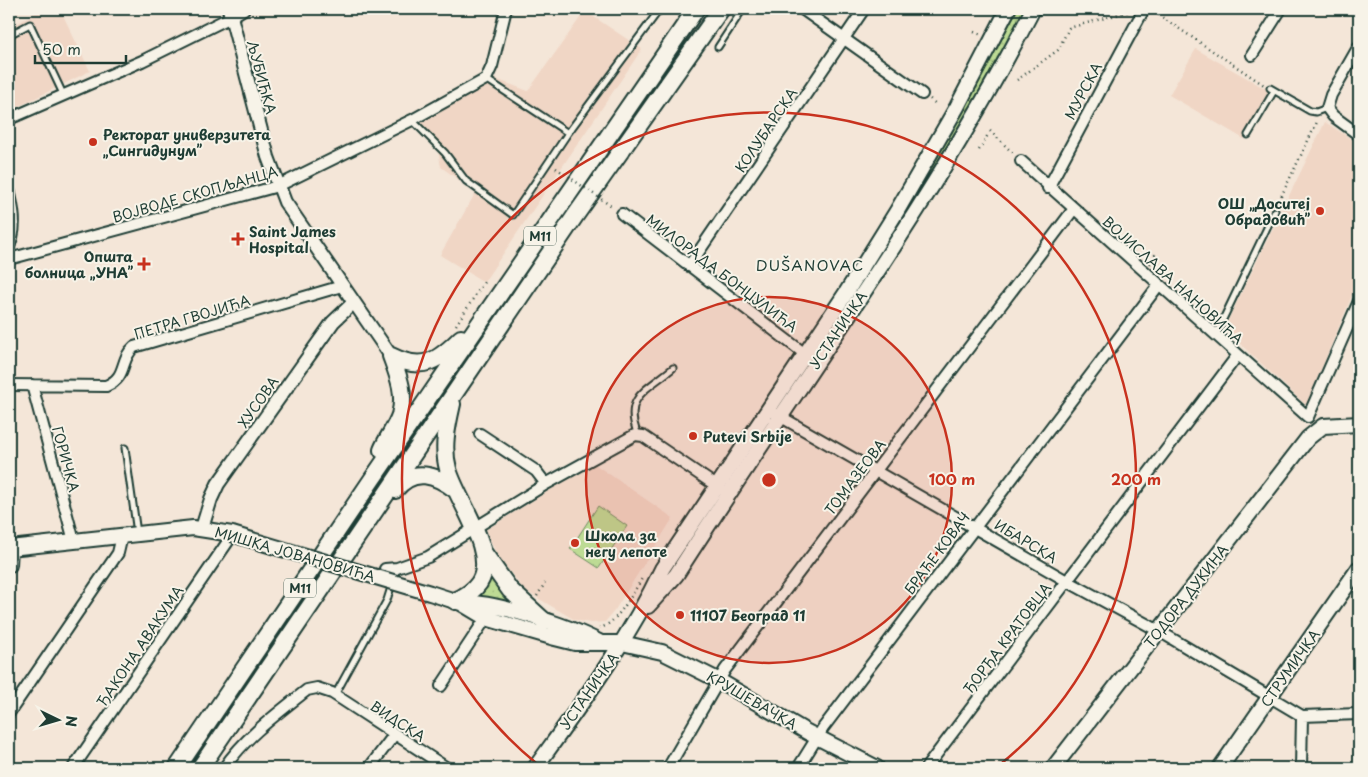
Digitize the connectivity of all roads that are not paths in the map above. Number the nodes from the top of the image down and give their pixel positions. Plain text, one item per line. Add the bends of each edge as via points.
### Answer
1 (244, 9) edge
2 (506, 9) edge
3 (660, 9) edge
4 (696, 9) edge
5 (721, 9) edge
6 (729, 9) edge
7 (743, 9) edge
8 (802, 9) edge
9 (864, 9) edge
10 (1008, 9) edge
11 (1033, 9) edge
12 (1144, 9) edge
13 (1281, 9) edge
14 (230, 13) edge
15 (9, 35) edge
16 (844, 38) junction
17 (1359, 46) edge
18 (718, 47) dead end
19 (694, 49) junction
20 (1252, 55) dead end
21 (486, 79) junction
22 (63, 94) junction
23 (922, 94) dead end
24 (1325, 109) junction
25 (9, 119) edge
26 (412, 120) junction
27 (568, 133) junction
28 (1248, 134) dead end
29 (1359, 135) edge
30 (1021, 161) road end
31 (9, 179) edge
32 (278, 186) junction
33 (1048, 188) junction
34 (1073, 210) junction
35 (1275, 211) road end
36 (622, 214) dead end
37 (9, 256) edge
38 (689, 266) junction
39 (342, 286) junction
40 (1158, 286) junction
41 (1359, 301) edge
42 (353, 303) junction
43 (478, 325) junction
44 (1214, 336) junction
45 (805, 354) junction
46 (391, 356) junction
47 (1237, 356) junction
48 (673, 368) dead end
49 (9, 385) edge
50 (32, 385) junction
51 (454, 395) junction
52 (774, 413) junction
53 (1359, 424) edge
54 (480, 434) dead end
55 (639, 435) junction
56 (125, 448) dead end
57 (876, 472) junction
58 (373, 478) junction
59 (546, 484) junction
60 (456, 490) junction
61 (722, 490) junction
62 (370, 517) junction
63 (475, 527) junction
64 (974, 527) junction
65 (202, 528) junction
66 (137, 534) junction
67 (122, 536) junction
68 (230, 537) junction
69 (74, 540) junction
70 (10, 548) edge
71 (483, 552) junction
72 (9, 565) edge
73 (397, 568) junction
74 (1359, 568) edge
75 (384, 569) dead end
76 (1067, 581) junction
77 (458, 602) junction
78 (486, 618) junction
79 (544, 621) junction
80 (1159, 631) junction
81 (599, 642) junction
82 (622, 643) junction
83 (718, 680) junction
84 (441, 686) dead end
85 (335, 696) junction
86 (1270, 696) junction
87 (9, 713) edge
88 (1359, 714) edge
89 (1302, 716) junction
90 (394, 736) junction
91 (817, 737) junction
92 (73, 768) edge
93 (177, 768) edge
94 (200, 768) edge
95 (224, 768) edge
96 (369, 768) edge
97 (447, 768) edge
98 (535, 768) edge
99 (668, 768) edge
100 (798, 768) edge
101 (877, 768) edge
102 (926, 768) edge
103 (1054, 768) edge
104 (1220, 768) edge
105 (1301, 768) edge

1 - 14 street
2 - 21 street
3 - 27 lane
4 - 43 highway, M11
5 - 19 highway, M11
6 - 19 highway
7 - 18 lane
8 - 16 street
9 - 16 street, КОЛУБАРСКА
10 - 45 main road, УСТАНИЧКА via 957,108 897,211
11 - 52 main road, УСТАНИЧКА via 978,113 935,183
12 - 33 street, МУРСКА
13 - 20 street
14 - 22 street via 142,61
14 - 32 street, ЉУБИЋКА
15 - 22 lane via 30,24
16 - 23 street
16 - 38 street, КОЛУБАРСКА
17 - 24 street
19 - 51 highway, M11 via 575,216
21 - 26 street, ВОЈВОДЕ СКОПЉАНЦА
21 - 27 lane
22 - 25 street
24 - 28 lane via 1310,111 1272,90
24 - 29 street
26 - 27 lane via 446,153 466,181 513,215
26 - 32 street, ВОЈВОДЕ СКОПЉАНЦА
30 - 33 street, ВОЈИСЛАВА НАНОВИЋА
31 - 37 lane via 16,223
32 - 37 street, ВОЈВОДЕ СКОПЉАНЦА
32 - 39 street, ЉУБИЋКА via 285,202
33 - 34 street, ВОЈИСЛАВА НАНОВИЋА
34 - 40 street, ВОЈИСЛАВА НАНОВИЋА
34 - 57 street, ТОМАЗЕОВА
35 - 44 lane
36 - 38 street, МИЛОРАДА БОНЏУЛИЋА
38 - 45 street, МИЛОРАДА БОНЏУЛИЋА
39 - 42 street, ЉУБИЋКА
39 - 50 street, ПЕТРА ГВОЈИЋА via 134,347 128,354 122,374 106,386
40 - 44 street, ВОЈИСЛАВА НАНОВИЋА
40 - 64 street, БРАЋЕ КОВАЧ
41 - 47 street, ВОЈИСЛАВА НАНОВИЋА via 1308,418
42 - 46 street, ЉУБИЋКА
42 - 65 street, ХУСОВА via 333,322 218,484
43 - 46 highway via 466,332 447,352 428,362 412,364
43 - 58 highway, M11
44 - 47 street, ВОЈИСЛАВА НАНОВИЋА
45 - 52 main road, УСТАНИЧКА
46 - 58 highway via 400,384 402,406
47 - 76 street, ЂОРЂА КРАТОВЦА
48 - 55 lane via 636,399 632,416
49 - 50 street, ПЕТРА ГВОЈИЋА
50 - 69 street, ГОРИЧКА
51 - 60 highway via 444,448
51 - 62 highway, M11
52 - 57 street, ИБАРСКА
52 - 61 main road, УСТАНИЧКА
53 - 80 main road, ТОДОРА ДУКИНА via 1322,427 1308,438
54 - 59 street via 536,471
55 - 59 street, МИШКА ЈОВАНОВИЋА
55 - 61 street
56 - 66 lane
57 - 64 street, ИБАРСКА
57 - 83 street, ТОМАЗЕОВА
58 - 93 highway, M11
59 - 63 street, МИШКА ЈОВАНОВИЋА
60 - 62 highway via 433,476 413,477 398,487
60 - 63 highway
61 - 82 main road, УСТАНИЧКА via 662,569
62 - 94 highway, M11
63 - 71 highway
63 - 73 street, МИШКА ЈОВАНОВИЋА via 428,557
64 - 76 street, ИБАРСКА
64 - 91 street, БРАЋЕ КОВАЧ
65 - 66 main road, МИШКА ЈОВАНОВИЋА
65 - 68 main road, МИШКА ЈОВАНОВИЋА
66 - 67 main road, МИШКА ЈОВАНОВИЋА
67 - 69 main road, МИШКА ЈОВАНОВИЋА
67 - 87 street via 118,553
68 - 77 main road, МИШКА ЈОВАНОВИЋА, bridge
68 - 92 street, ЂАКОНА АВАКУМА
69 - 70 main road, МИШКА ЈОВАНОВИЋА
70 - 72 main road
71 - 77 highway via 481,581
71 - 79 highway via 510,590
73 - 75 street, МИШКА ЈОВАНОВИЋА
73 - 85 lane via 387,600
74 - 86 main road, СТРУМИЧКА
76 - 80 street, ИБАРСКА
76 - 102 street, ЂОРЂА КРАТОВЦА
77 - 78 main road, КРУШЕВАЧКА
77 - 79 main road via 482,603
78 - 81 main road, КРУШЕВАЧКА via 573,642
78 - 84 street
79 - 81 main road
80 - 86 street, ИБАРСКА
80 - 103 main road, ТОДОРА ДУКИНА
81 - 82 main road, КРУШЕВАЧКА
82 - 83 main road, КРУШЕВАЧКА via 662,652
82 - 98 main road, УСТАНИЧКА
83 - 91 main road, КРУШЕВАЧКА
83 - 99 street, ТОМАЗЕОВА
85 - 90 street, ВИДСКА
85 - 95 street, ВИДСКА via 324,689 307,690 239,748
86 - 89 street, ИБАРСКА
86 - 104 main road, СТРУМИЧКА
88 - 89 street
89 - 105 street
90 - 96 street
90 - 97 street, ВИДСКА
91 - 100 street, БРАЋЕ КОВАЧ
91 - 101 main road, КРУШЕВАЧКА

